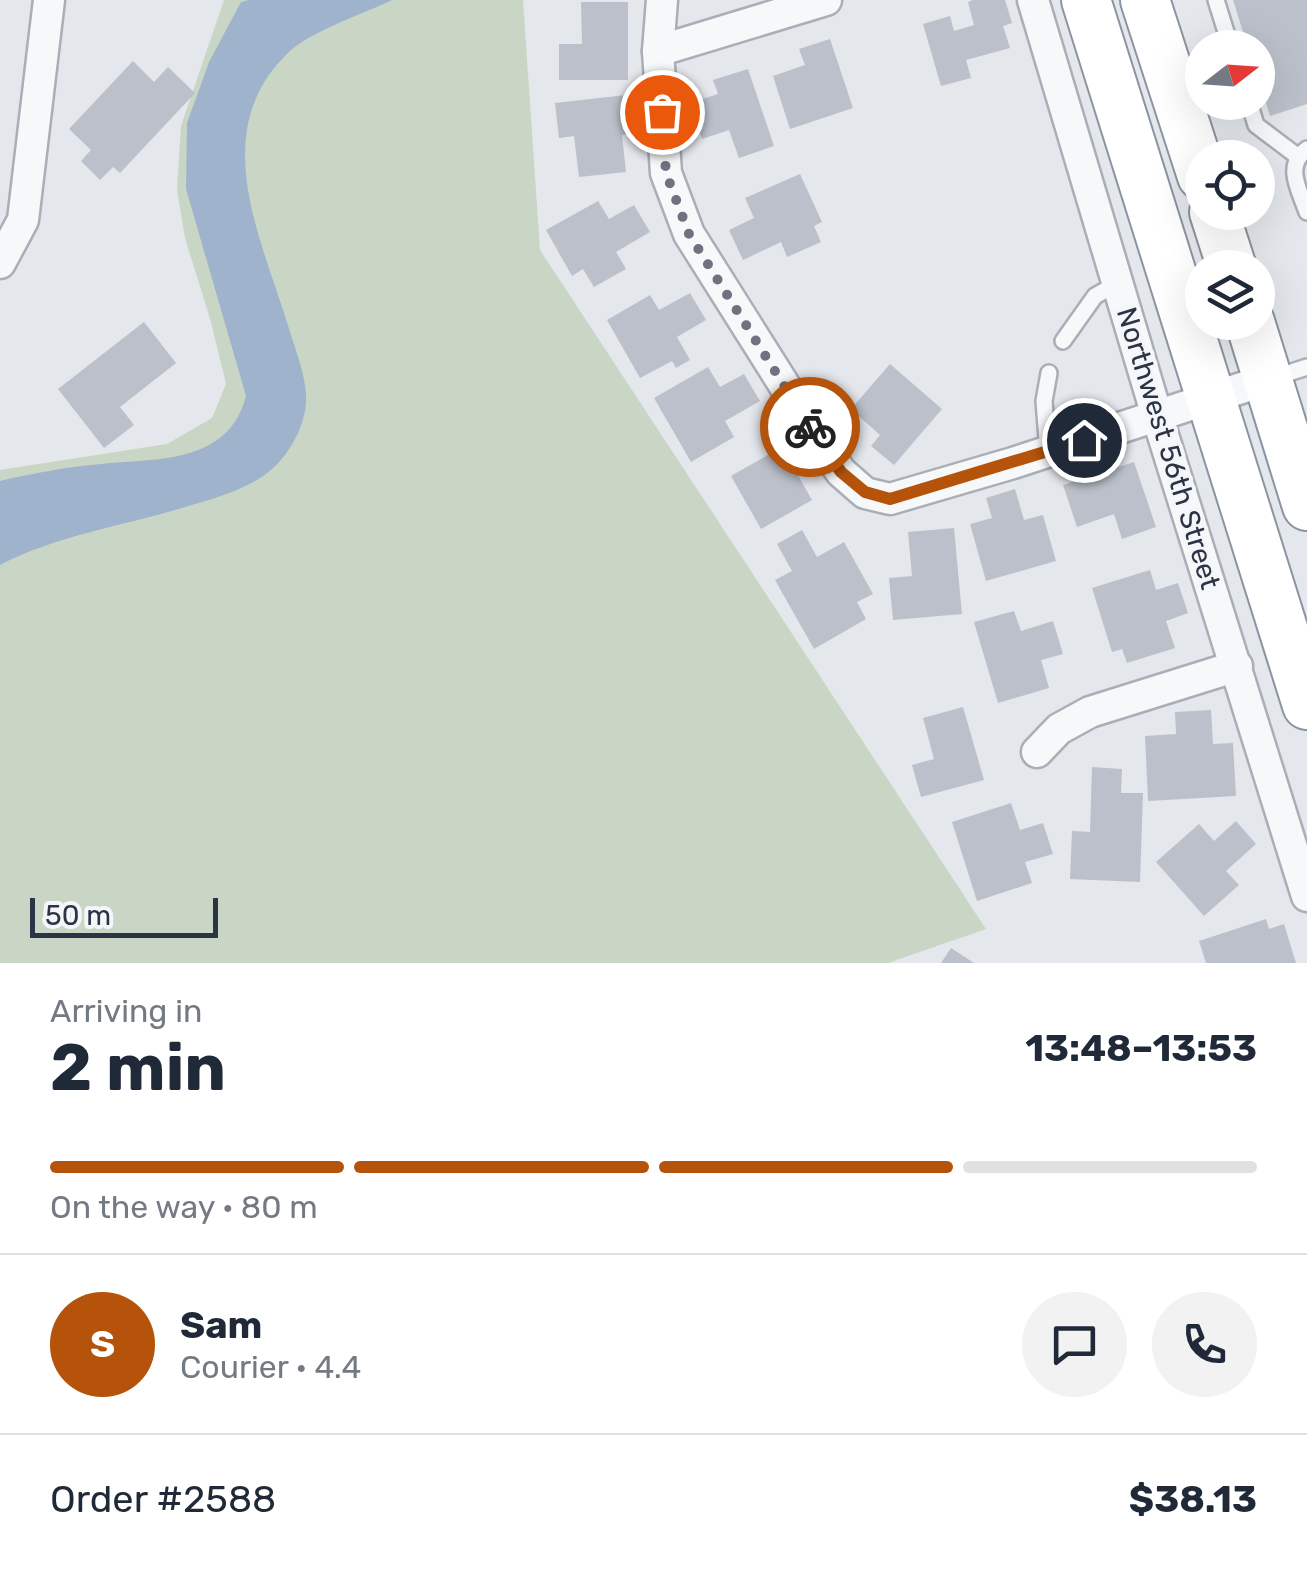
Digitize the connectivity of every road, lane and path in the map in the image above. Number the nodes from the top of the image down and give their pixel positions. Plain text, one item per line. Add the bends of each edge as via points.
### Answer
1 (49, 0) edge
2 (662, 0) edge
3 (826, 0) edge
4 (1033, 0) edge
5 (1086, 0) edge
6 (1145, 0) edge
7 (1216, 0) edge
8 (1226, 30) edge
9 (658, 51) junction
10 (1254, 120) edge
11 (1190, 140) edge
12 (1302, 153) edge
13 (1307, 212) edge
14 (0, 263) edge
15 (1118, 283) junction
16 (1263, 340) edge
17 (1063, 341) dead end
18 (1049, 373) dead end
19 (1288, 373) edge
20 (1213, 397) junction
21 (1157, 416) junction
22 (1048, 452) junction
23 (1307, 506) edge
24 (1237, 666) junction
25 (1307, 706) edge
26 (1037, 752) dead end
27 (1307, 896) edge

1 - 14 street via 22,220
2 - 9 street
3 - 9 street
4 - 15 street, Northwest 56th Street
5 - 20 highway
6 - 11 highway
7 - 8 lane
9 - 22 street via 666,173 689,234 841,472 865,492 890,499
10 - 12 lane
12 - 13 lane via 1293,172
15 - 17 lane via 1095,296
15 - 21 street, Northwest 56th Street
16 - 19 highway
18 - 22 lane
19 - 20 street
19 - 23 highway
20 - 21 street
20 - 25 highway
21 - 22 street
21 - 24 street, Northwest 56th Street
24 - 26 street via 1090,712 1059,728
24 - 27 street, Northwest 56th Street

